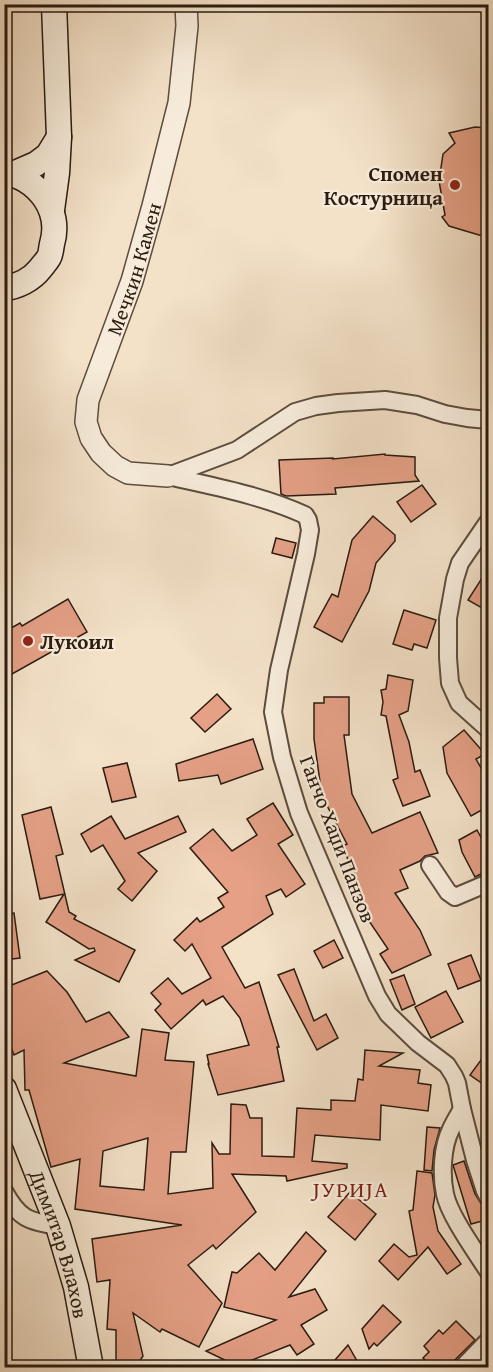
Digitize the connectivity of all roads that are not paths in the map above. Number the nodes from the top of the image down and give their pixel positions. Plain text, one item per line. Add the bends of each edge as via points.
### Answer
1 (54, 4) edge
2 (186, 4) edge
3 (59, 137) junction
4 (9, 173) edge
5 (52, 210) junction
6 (4, 288) edge
7 (489, 420) edge
8 (168, 476) junction
9 (489, 522) edge
10 (489, 538) edge
11 (471, 545) junction
12 (487, 724) edge
13 (430, 865) dead end
14 (489, 883) edge
15 (4, 1089) edge
16 (462, 1109) junction
17 (4, 1191) edge
18 (489, 1197) edge
19 (58, 1226) junction
20 (489, 1271) edge
21 (489, 1341) edge
22 (91, 1368) edge
23 (462, 1368) edge

1 - 3 main road
2 - 8 street, Мечкин Камен via 179,103 132,281 88,400 86,422 91,438 115,466 128,473
3 - 4 main road via 36,164
3 - 5 main road
4 - 5 main road via 30,182
5 - 6 main road via 55,234 49,257 34,276
7 - 8 street via 385,400 316,406 295,412 237,450
8 - 16 street, Ганчо Хаџи Панзов via 265,499 308,520 306,554 273,712 282,757 299,813 377,996 388,1014 447,1065 457,1083
9 - 11 street
10 - 11 street
11 - 12 street via 460,563 448,618 450,682 459,703
13 - 14 street via 455,897
15 - 19 main road, Димитар Влахов
16 - 18 street
16 - 20 street via 446,1143 445,1195 460,1227
17 - 19 street via 21,1215
19 - 22 main road, Димитар Влахов via 76,1287
21 - 23 street

